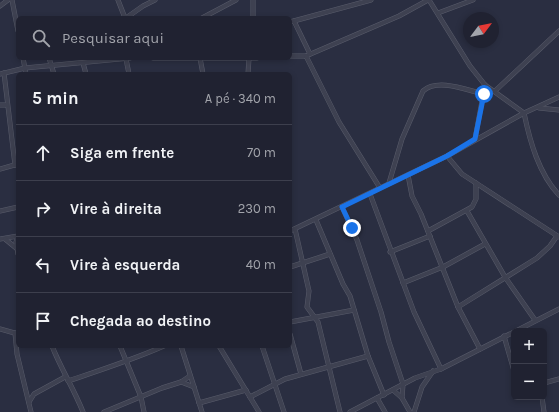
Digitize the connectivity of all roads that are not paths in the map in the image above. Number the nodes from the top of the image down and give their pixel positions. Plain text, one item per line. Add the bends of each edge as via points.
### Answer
1 (8, 0) edge
2 (12, 0) edge
3 (118, 0) edge
4 (154, 0) edge
5 (236, 0) edge
6 (252, 0) edge
7 (371, 0) edge
8 (429, 0) edge
9 (473, 0) edge
10 (0, 6) edge
11 (438, 13) junction
12 (125, 16) edge
13 (129, 16) edge
14 (206, 16) edge
15 (253, 16) edge
16 (16, 21) edge
17 (292, 21) edge
18 (559, 31) edge
19 (308, 55) junction
20 (292, 56) edge
21 (23, 60) edge
22 (50, 60) edge
23 (110, 60) edge
24 (128, 60) edge
25 (200, 60) edge
26 (249, 60) edge
27 (83, 63) junction
28 (52, 67) junction
29 (25, 68) junction
30 (26, 72) edge
31 (53, 72) edge
32 (85, 72) edge
33 (129, 72) edge
34 (204, 72) edge
35 (248, 72) edge
36 (2, 73) edge
37 (486, 85) junction
38 (495, 90) junction
39 (484, 94) junction
40 (559, 97) edge
41 (0, 105) edge
42 (7, 105) junction
43 (538, 108) junction
44 (559, 110) edge
45 (524, 113) junction
46 (475, 139) junction
47 (447, 156) junction
48 (16, 158) edge
49 (16, 164) edge
50 (0, 169) edge
51 (408, 175) junction
52 (389, 183) junction
53 (476, 184) junction
54 (380, 188) junction
55 (370, 194) junction
56 (559, 195) edge
57 (16, 207) edge
58 (342, 207) junction
59 (0, 211) edge
60 (467, 211) junction
61 (316, 220) junction
62 (295, 229) junction
63 (292, 230) edge
64 (428, 230) junction
65 (16, 236) edge
66 (430, 236) junction
67 (558, 236) edge
68 (2, 239) edge
69 (485, 244) junction
70 (16, 247) edge
71 (390, 252) junction
72 (330, 254) junction
73 (303, 262) junction
74 (292, 266) edge
75 (443, 267) junction
76 (506, 277) junction
77 (403, 283) junction
78 (458, 307) junction
79 (559, 308) edge
80 (354, 310) junction
81 (315, 318) junction
82 (535, 320) junction
83 (292, 322) edge
84 (0, 329) edge
85 (16, 333) edge
86 (504, 336) junction
87 (292, 341) edge
88 (17, 348) edge
89 (53, 348) edge
90 (121, 348) edge
91 (160, 348) edge
92 (182, 348) edge
93 (220, 348) edge
94 (263, 348) edge
95 (480, 349) junction
96 (368, 356) junction
97 (126, 363) junction
98 (512, 364) edge
99 (328, 366) junction
100 (441, 369) junction
101 (433, 371) junction
102 (301, 374) junction
103 (190, 376) junction
104 (65, 377) junction
105 (559, 379) edge
106 (68, 381) junction
107 (181, 382) junction
108 (275, 383) junction
109 (547, 383) edge
110 (403, 384) junction
111 (194, 387) junction
112 (246, 390) junction
113 (393, 390) junction
114 (27, 393) junction
115 (34, 394) junction
116 (384, 395) junction
117 (250, 396) junction
118 (141, 397) junction
119 (377, 398) junction
120 (402, 398) junction
121 (542, 400) edge
122 (29, 402) junction
123 (199, 403) junction
124 (31, 412) edge
125 (83, 412) edge
126 (104, 412) edge
127 (144, 412) edge
128 (202, 412) edge
129 (259, 412) edge
130 (284, 412) edge
131 (340, 412) edge
132 (350, 412) edge
133 (385, 412) edge
134 (410, 412) edge
135 (414, 412) edge
136 (544, 412) edge

1 - 10 street
2 - 16 street
3 - 12 street
4 - 13 street
5 - 14 street
6 - 15 street
7 - 17 street
8 - 11 street
8 - 19 street
9 - 11 street
11 - 37 street via 470,66
17 - 19 street
18 - 38 street
19 - 20 street
19 - 54 street via 339,122
21 - 29 street
22 - 28 street
23 - 27 street
24 - 33 street
25 - 34 street
26 - 35 street
27 - 28 street
27 - 32 street
28 - 29 street
28 - 31 street
29 - 30 street
29 - 36 street
36 - 42 street
37 - 38 street
37 - 39 street
38 - 45 street
39 - 46 street
39 - 52 street via 440,84 429,86 423,91 402,139
40 - 43 street
41 - 42 street
42 - 48 street
43 - 44 street
43 - 45 street
45 - 46 street
45 - 56 street via 531,143 540,165 550,186
46 - 47 street
47 - 51 street
47 - 53 street via 462,174
49 - 50 street
51 - 52 street
51 - 64 street via 410,190
52 - 54 street
53 - 60 street via 475,204
53 - 67 street
54 - 55 street
55 - 58 street
55 - 71 street
57 - 59 street
58 - 61 street
58 - 110 street via 357,240
60 - 64 street
60 - 69 street
61 - 62 street
61 - 72 street
62 - 63 street
62 - 73 street
64 - 66 street
65 - 68 street
66 - 71 street
66 - 75 street
67 - 76 street via 537,258
68 - 70 street
69 - 75 street
69 - 76 street
71 - 77 street
72 - 73 street
72 - 80 street
73 - 74 street
73 - 81 street via 310,291 307,307
75 - 77 street
75 - 78 street
76 - 78 street
76 - 82 street
77 - 100 street
78 - 95 street
79 - 82 street
80 - 81 street
80 - 96 street
81 - 83 street
81 - 99 street
82 - 86 street
84 - 85 street
86 - 95 street
86 - 98 street
87 - 102 street
88 - 114 street via 19,366
89 - 104 street
90 - 97 street
91 - 97 street
92 - 103 street
93 - 112 street
94 - 108 street
95 - 100 street
96 - 99 street
96 - 116 street
97 - 106 street
97 - 118 street
99 - 102 street
99 - 131 street
100 - 101 street
101 - 110 street
101 - 135 street via 422,387
102 - 108 street
103 - 107 street
103 - 111 street
104 - 106 street
104 - 115 street
105 - 109 street
106 - 125 street
107 - 111 street
107 - 118 street
108 - 117 street
108 - 130 street
110 - 113 street
110 - 120 street
111 - 123 street
112 - 117 street
112 - 123 street
113 - 116 street
113 - 120 street
114 - 115 street
114 - 122 street
115 - 122 street
116 - 119 street
117 - 129 street
118 - 126 street
118 - 127 street
119 - 132 street
119 - 133 street
120 - 134 street
121 - 136 street
122 - 124 street
123 - 128 street

